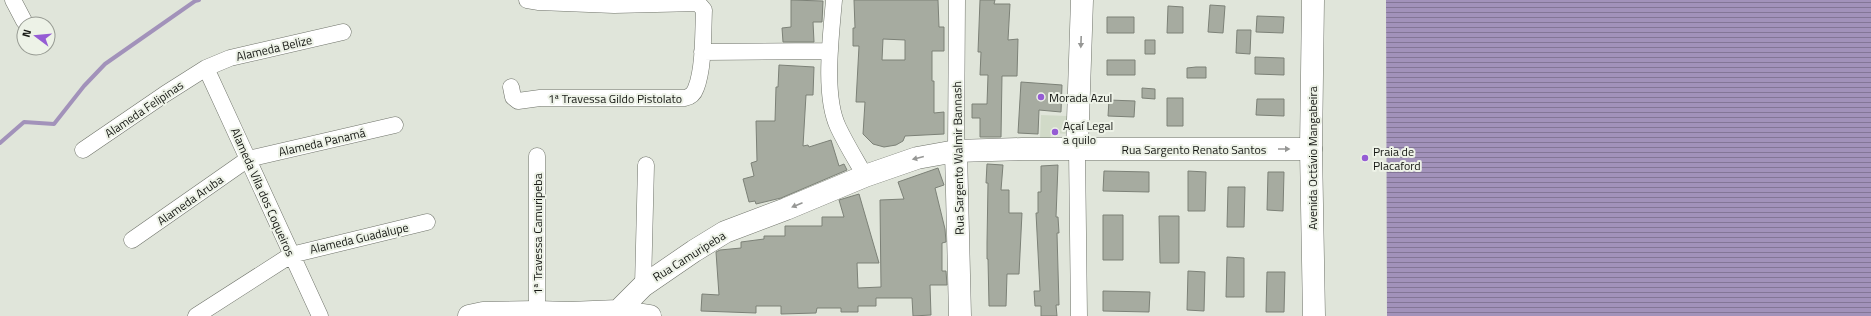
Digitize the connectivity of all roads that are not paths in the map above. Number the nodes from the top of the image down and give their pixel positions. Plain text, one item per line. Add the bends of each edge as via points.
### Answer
1 (13, 0) edge
2 (527, 0) edge
3 (834, 0) edge
4 (957, 0) edge
5 (1313, 0) edge
6 (1082, 2) edge
7 (21, 16) edge
8 (343, 32) dead end
9 (702, 52) junction
10 (830, 52) junction
11 (206, 68) junction
12 (511, 86) dead end
13 (395, 125) dead end
14 (1312, 149) junction
15 (83, 150) dead end
16 (1077, 150) junction
17 (956, 151) junction
18 (537, 156) dead end
19 (248, 159) junction
20 (646, 165) dead end
21 (865, 176) junction
22 (427, 222) dead end
23 (132, 240) dead end
24 (291, 254) junction
25 (643, 286) junction
26 (618, 311) junction
27 (537, 312) junction
28 (569, 315) edge
29 (196, 316) edge
30 (320, 316) edge
31 (469, 316) edge
32 (650, 316) edge
33 (960, 316) edge
34 (1079, 316) edge
35 (1314, 316) edge

1 - 7 street
2 - 9 street via 614,5 698,3 704,10
3 - 10 street
4 - 17 street, Rua Sargento Walmir Bannash
5 - 14 main road, Avenida Octávio Mangabeira
6 -> 16 main road
8 - 11 street, Alameda Belize via 230,58
9 - 10 street
9 - 12 street, 1ª Travessa Gildo Pistolato via 696,88 690,97 685,98 515,100
10 - 21 street via 832,106 838,126
11 - 15 street, Alameda Felipinas
11 - 19 street, Alameda Vila dos Coqueiros
13 - 19 street, Alameda Panamá
16 -> 14 main road, Rua Sargento Renato Santos
14 - 35 main road, Avenida Octávio Mangabeira
16 - 17 main road, Rua Sargento Renato Santos
16 - 34 street
17 -> 21 main road, Rua Camuripeba via 917,158
17 - 33 main road, Rua Sargento Walmir Bannash
18 - 27 street, 1ª Travessa Camuripeba
19 - 23 street, Alameda Aruba
19 - 24 street, Alameda Vila dos Coqueiros
20 - 25 street
21 -> 25 main road, Rua Camuripeba via 725,232
22 - 24 street, Alameda Guadalupe
24 - 29 street, Alameda Guadalupe
24 - 30 street, Alameda Vila dos Coqueiros
25 - 26 main road, Rua Camuripeba
26 - 28 main road
26 - 32 main road
27 - 28 main road
27 - 31 main road via 483,313

